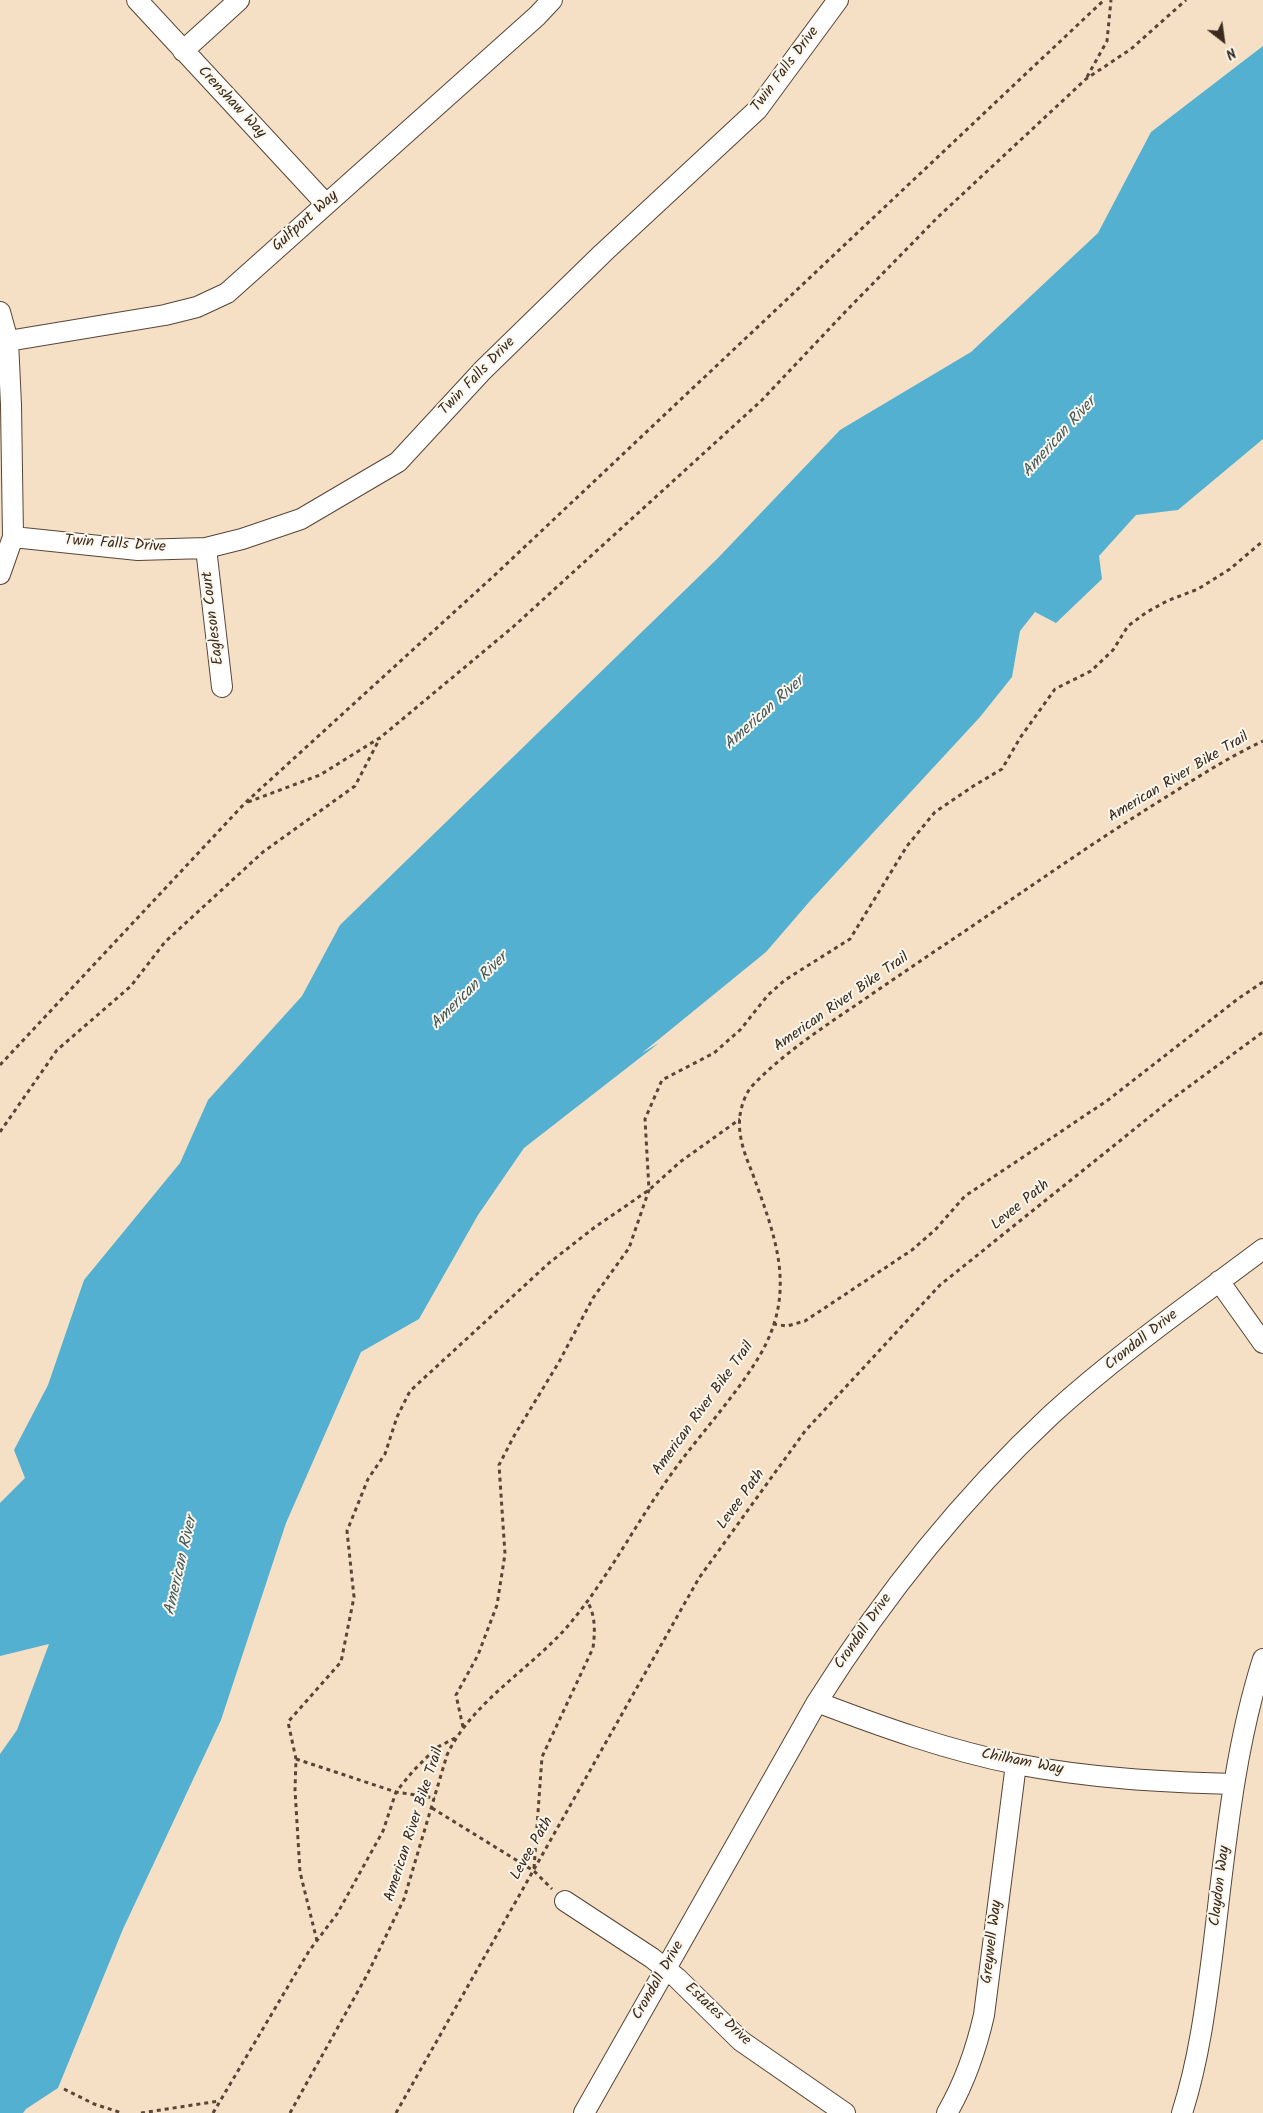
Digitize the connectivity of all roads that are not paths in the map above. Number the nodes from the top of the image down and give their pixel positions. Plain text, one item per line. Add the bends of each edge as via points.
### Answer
1 (137, 0) edge
2 (239, 0) edge
3 (552, 0) edge
4 (838, 0) edge
5 (183, 51) junction
6 (326, 204) junction
7 (0, 312) edge
8 (8, 341) junction
9 (13, 537) junction
10 (206, 548) junction
11 (0, 574) edge
12 (222, 687) dead end
13 (1263, 1249) edge
14 (1220, 1282) junction
15 (1263, 1343) edge
16 (1263, 1659) edge
17 (817, 1702) junction
18 (1016, 1764) junction
19 (1234, 1784) junction
20 (565, 1901) road end
21 (666, 1968) junction
22 (584, 2113) edge
23 (845, 2113) edge
24 (947, 2113) edge
25 (1182, 2113) edge

1 - 5 street, Crenshaw Way
2 - 5 street
3 - 6 street, Gulfport Way
4 - 10 street, Twin Falls Drive via 757,110 490,363 398,462 301,519
5 - 6 street, Crenshaw Way
6 - 8 street, Gulfport Way via 227,293 197,307
7 - 8 street
8 - 9 street
9 - 10 street, Twin Falls Drive via 138,550
9 - 11 street
10 - 12 street, Eagleson Court
13 - 14 street, Crondall Drive
14 - 15 street
14 - 17 street, Crondall Drive via 1121,1356 1003,1462 956,1512 899,1582
16 - 19 street, Claydon Way via 1243,1732
17 - 18 street, Chilham Way via 890,1730
17 - 21 street, Crondall Drive
18 - 19 street, Chilham Way via 1153,1781
18 - 24 street, Greywell Way via 984,2015 966,2075
19 - 25 street, Claydon Way via 1199,2047
20 - 21 street, Estates Drive
21 - 22 street, Crondall Drive
21 - 23 street, Estates Drive via 741,2041

